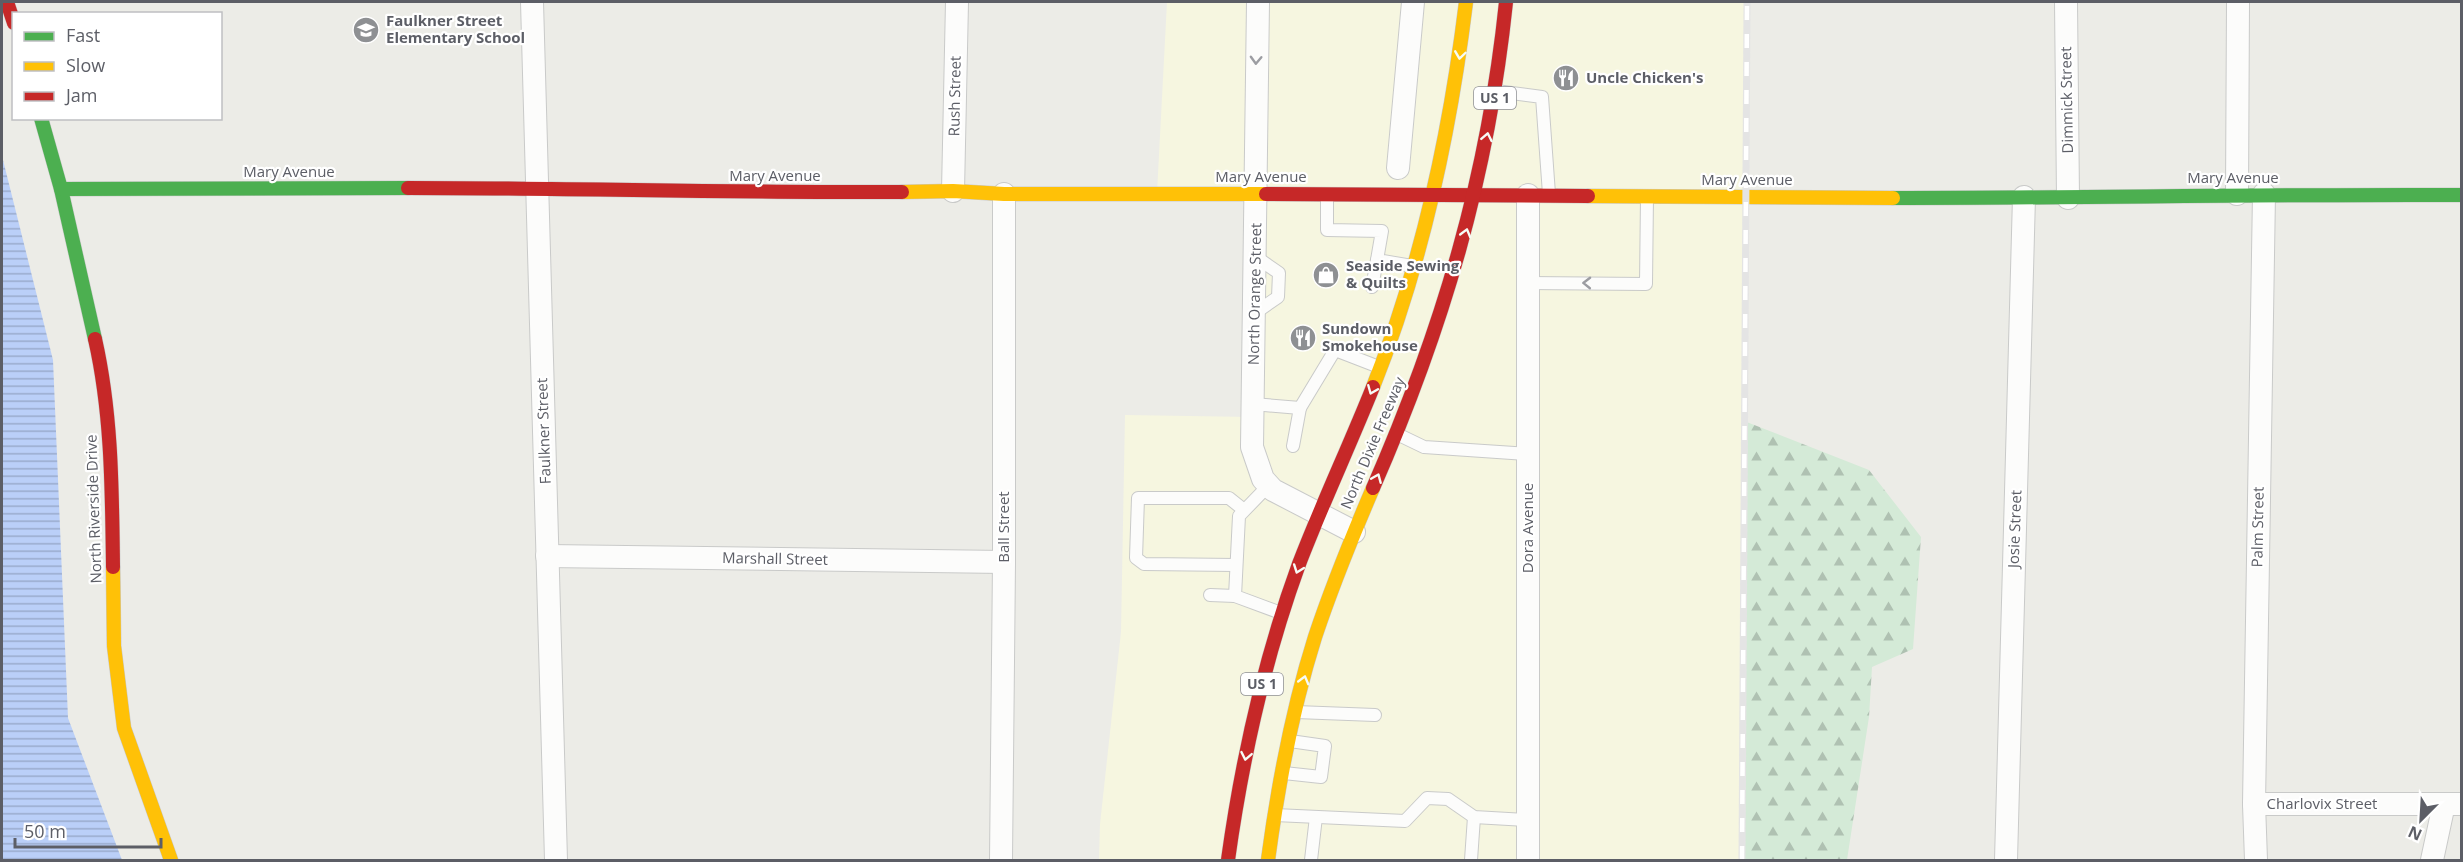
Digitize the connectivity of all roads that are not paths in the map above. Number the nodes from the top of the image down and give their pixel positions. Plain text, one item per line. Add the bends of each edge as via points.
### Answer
1 (531, 2) edge
2 (957, 2) edge
3 (1258, 2) edge
4 (1413, 2) edge
5 (1466, 2) edge
6 (1506, 2) edge
7 (2066, 2) edge
8 (2238, 2) edge
9 (1496, 91) junction
10 (42, 120) edge
11 (1398, 168) dead end
12 (537, 188) junction
13 (61, 189) junction
14 (953, 191) junction
15 (1257, 193) junction
16 (1004, 194) junction
17 (1327, 194) junction
18 (1433, 194) junction
19 (1476, 194) junction
20 (2237, 194) junction
21 (2264, 194) junction
22 (1539, 195) junction
23 (2462, 195) edge
24 (1647, 196) junction
25 (2024, 197) junction
26 (2068, 198) junction
27 (1377, 260) junction
28 (1414, 267) junction
29 (1527, 283) junction
30 (1372, 287) dead end
31 (1380, 368) junction
32 (1253, 404) junction
33 (1300, 408) junction
34 (1396, 434) junction
35 (1293, 446) dead end
36 (1528, 454) junction
37 (1269, 485) junction
38 (1244, 510) junction
39 (1318, 514) junction
40 (1354, 532) junction
41 (547, 556) junction
42 (1004, 562) junction
43 (1236, 565) junction
44 (1210, 595) dead end
45 (1235, 596) junction
46 (1282, 613) junction
47 (1296, 712) junction
48 (1376, 715) dead end
49 (1289, 741) junction
50 (1283, 773) junction
51 (2254, 804) junction
52 (2453, 804) edge
53 (1275, 815) junction
54 (1316, 817) junction
55 (1474, 817) junction
56 (1528, 820) junction
57 (171, 861) edge
58 (556, 861) edge
59 (1001, 861) edge
60 (1228, 861) edge
61 (1268, 861) edge
62 (1311, 861) edge
63 (1472, 861) edge
64 (1528, 861) edge
65 (2006, 861) edge
66 (2256, 861) edge
67 (2432, 861) edge

1 - 12 street, Faulkner Street
2 - 14 street, Rush Street
3 -> 15 street, North Orange Street
4 - 11 street
5 -> 18 street, North Dixie Freeway / US 1 via 1455,92
6 - 9 street, North Dixie Freeway / US 1
7 - 26 street, Dimmick Street
8 - 20 street
19 -> 9 street, North Dixie Freeway / US 1
9 - 22 lane via 1542,97
10 - 13 street, North Riverside Drive
12 - 13 street, Mary Avenue
12 - 14 street, Mary Avenue via 760,193
12 - 41 street, Faulkner Street
13 - 57 street, North Riverside Drive via 100,360 109,436 114,646 124,728
14 - 16 street, Mary Avenue
15 - 16 street, Mary Avenue
15 - 17 street, Mary Avenue
15 - 32 street, North Orange Street
16 - 42 street, Ball Street
17 - 18 street, Mary Avenue
17 - 27 lane via 1327,230 1382,231
18 - 19 street, Mary Avenue
18 - 28 street, North Dixie Freeway / US 1
19 - 22 street, Mary Avenue
34 -> 19 street, North Dixie Freeway / US 1 via 1437,328
20 - 21 street, Mary Avenue
20 - 26 street, Mary Avenue
21 - 23 street, Mary Avenue
21 - 51 street, Palm Street
22 - 24 street, Mary Avenue
22 - 29 street, Dora Avenue
24 - 25 street, Mary Avenue
24 -> 29 lane via 1646,284
25 - 26 street, Mary Avenue
25 - 65 street, Josie Street
27 - 28 lane
27 - 30 lane
28 - 31 street, North Dixie Freeway / US 1
29 - 36 street, Dora Avenue
31 - 33 lane via 1335,350
31 -> 39 street, North Dixie Freeway / US 1
32 - 33 lane
32 - 37 street, North Orange Street via 1252,447 1257,466
33 - 35 lane
34 - 36 lane via 1424,447
40 -> 34 street, North Dixie Freeway / US 1
36 - 56 street, Dora Avenue
37 - 38 lane
37 - 39 street
38 - 43 lane via 1239,516
38 - 43 lane via 1229,498 1138,498 1136,558 1144,564
39 - 40 street
39 -> 46 street, North Dixie Freeway / US 1
47 -> 40 street, North Dixie Freeway / US 1 via 1324,610
41 - 42 street, Marshall Street
41 - 58 street, Faulkner Street
42 - 59 street, Ball Street
43 - 45 lane
44 - 45 lane
45 - 46 lane
46 -> 60 street, North Dixie Freeway / US 1 via 1254,717
47 - 48 lane
47 - 49 street, North Dixie Freeway / US 1
49 - 50 street, North Dixie Freeway / US 1
49 - 50 lane via 1325,746 1321,777
50 - 53 street, North Dixie Freeway / US 1
51 - 52 street, Charlovix Street
51 - 66 street, Palm Street
52 - 67 street
53 - 54 lane
53 - 61 street, North Dixie Freeway / US 1
54 - 55 lane via 1405,821 1427,798 1448,799
54 - 62 lane
55 - 56 lane
55 - 63 lane
56 - 64 street, Dora Avenue

